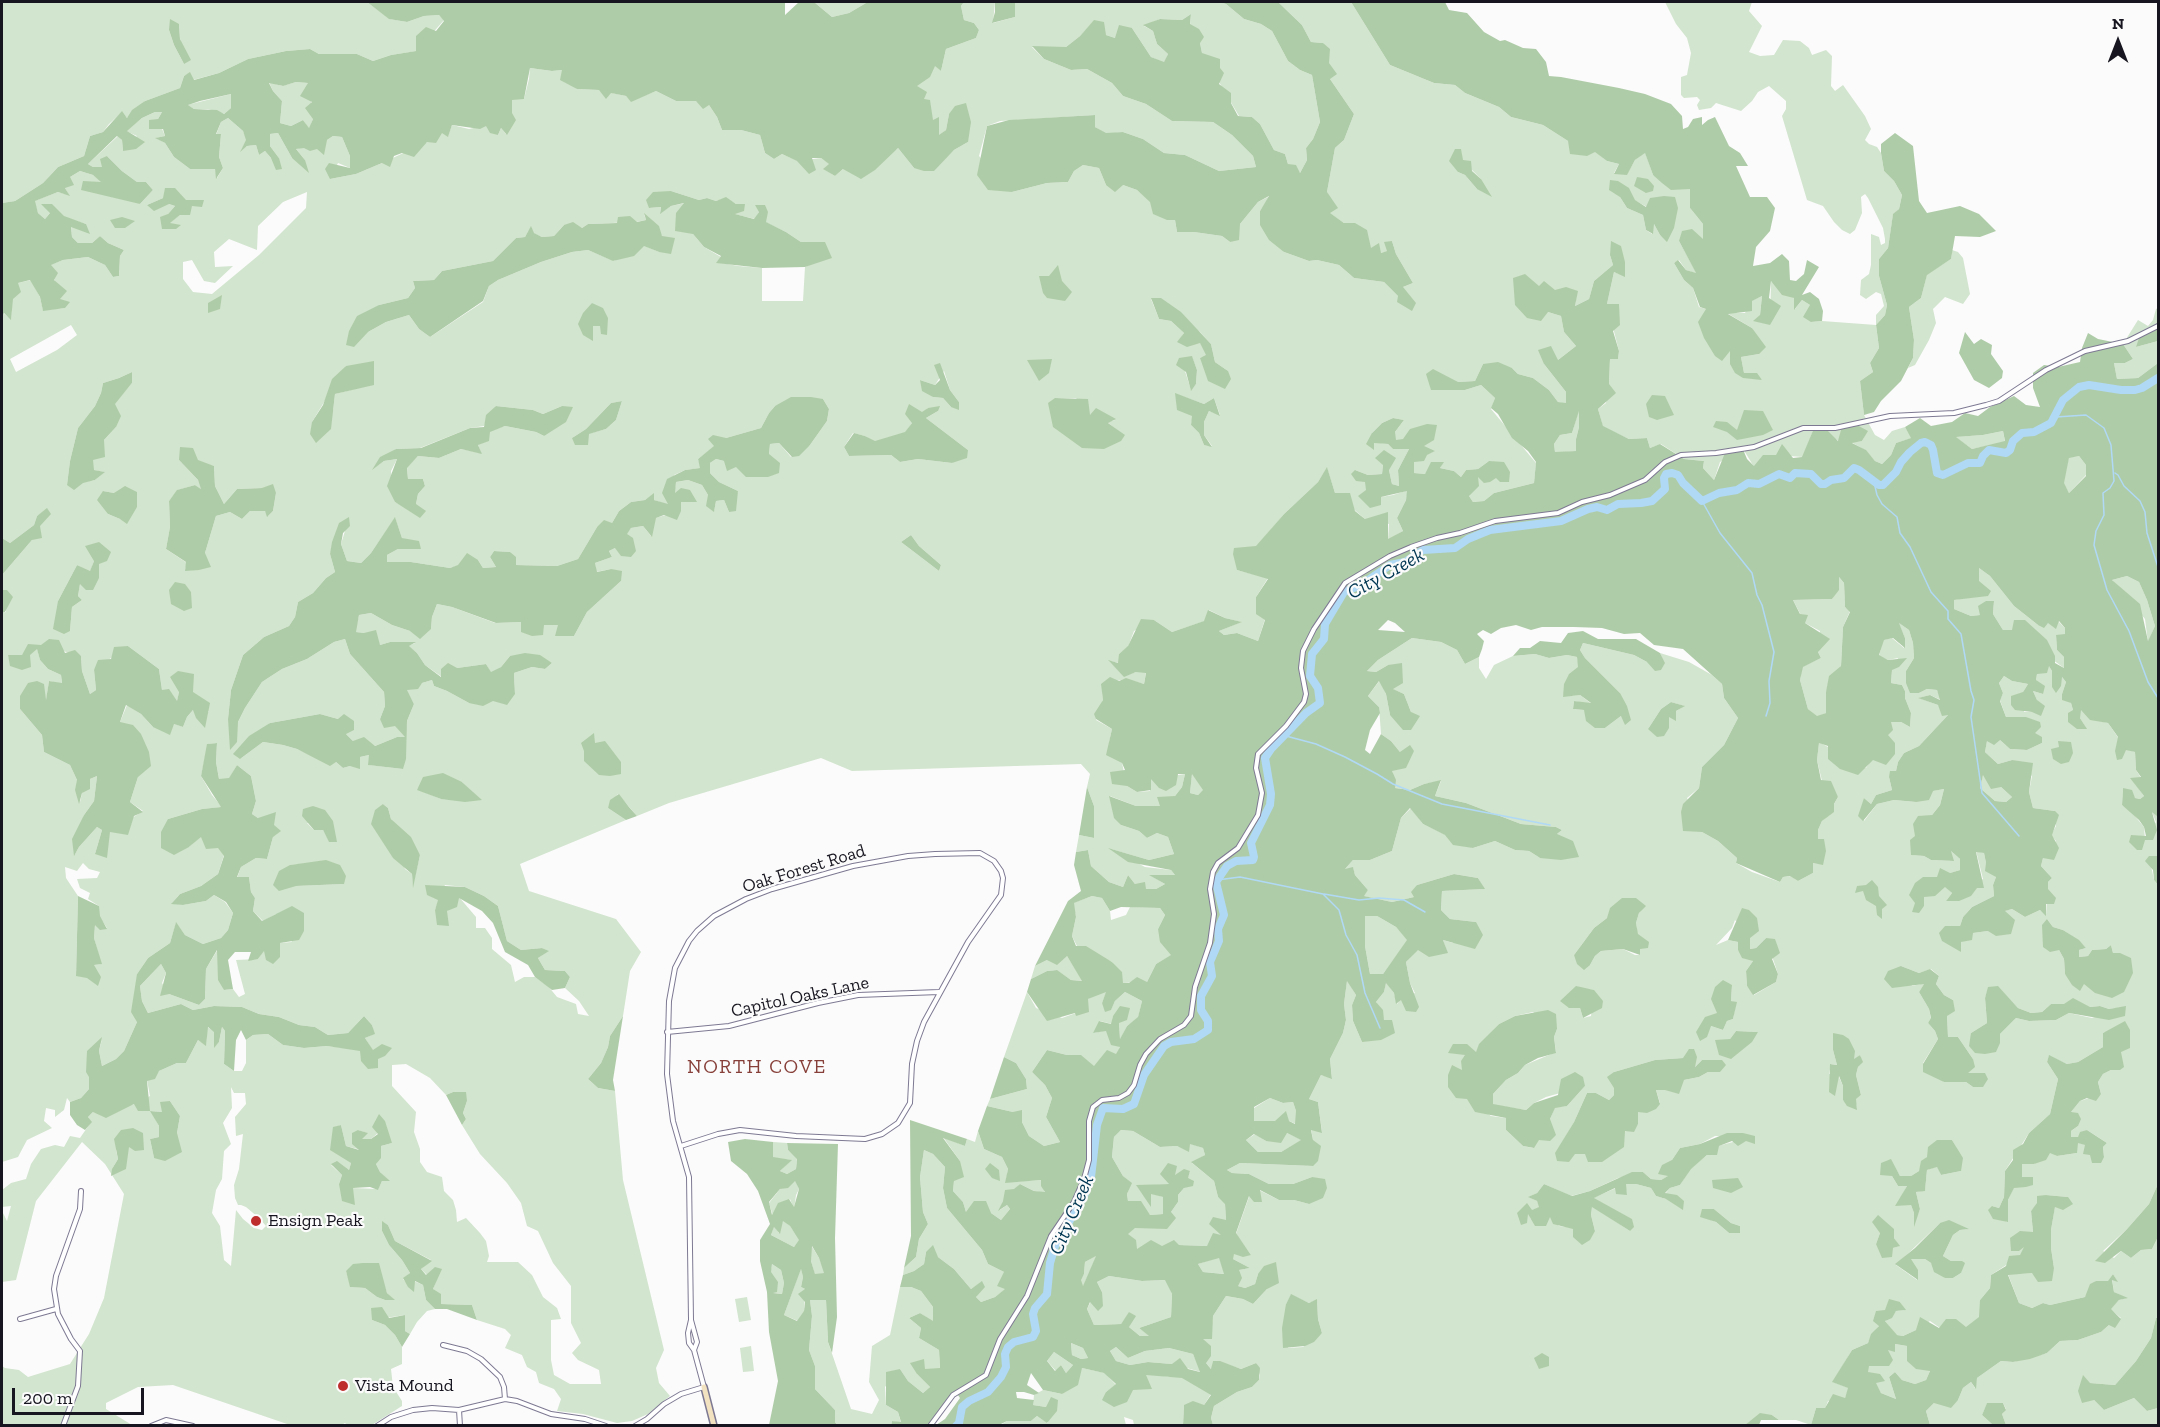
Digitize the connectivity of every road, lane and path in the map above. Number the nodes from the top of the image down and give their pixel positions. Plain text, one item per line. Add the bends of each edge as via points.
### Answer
1 (2158, 326) edge
2 (939, 992) junction
3 (667, 1032) junction
4 (681, 1146) junction
5 (81, 1191) dead end
6 (56, 1309) junction
7 (20, 1319) dead end
8 (443, 1345) dead end
9 (704, 1387) junction
10 (505, 1399) junction
11 (459, 1410) junction
12 (63, 1425) edge
13 (151, 1425) edge
14 (192, 1425) edge
15 (377, 1425) edge
16 (460, 1425) edge
17 (606, 1425) edge
18 (635, 1425) edge
19 (714, 1425) edge
20 (930, 1425) edge

1 - 20 street via 2128,341 2085,351 2046,370 1999,401 1954,413 1890,416 1835,428 1803,428 1754,447 1681,455 1665,462 1645,480 1610,495 1558,513 1495,521 1428,541 1390,556 1344,583 1303,651 1304,702 1287,726 1257,754 1262,793 1258,815 1238,849 1218,863 1213,872 1213,923 1191,1016 1146,1054 1128,1093 1102,1100 1094,1107 1089,1121 1089,1167 1074,1202 1051,1236 1027,1296 1000,1340 986,1375 953,1395
2 - 3 street, Capitol Oaks Lane via 858,995 729,1026
2 - 3 street, Oak Forest Road via 1001,895 1003,878 987,855 908,856 853,866 772,889 714,916 688,941 678,959 672,978
2 - 4 street via 917,1041 910,1104 891,1130 865,1139 740,1130
3 - 4 street, Oak Forest Road via 668,1094
4 - 9 street, Oak Forest Road via 690,1187 688,1333
5 - 6 street via 80,1209 54,1283
6 - 7 street
6 - 12 street via 80,1351 78,1386
8 - 10 street via 467,1351 488,1365 502,1381
9 - 18 street via 681,1394
9 - 19 street
10 - 11 street
10 - 17 street via 551,1414
11 - 15 street via 413,1410
11 - 16 street
13 - 14 street via 171,1420

